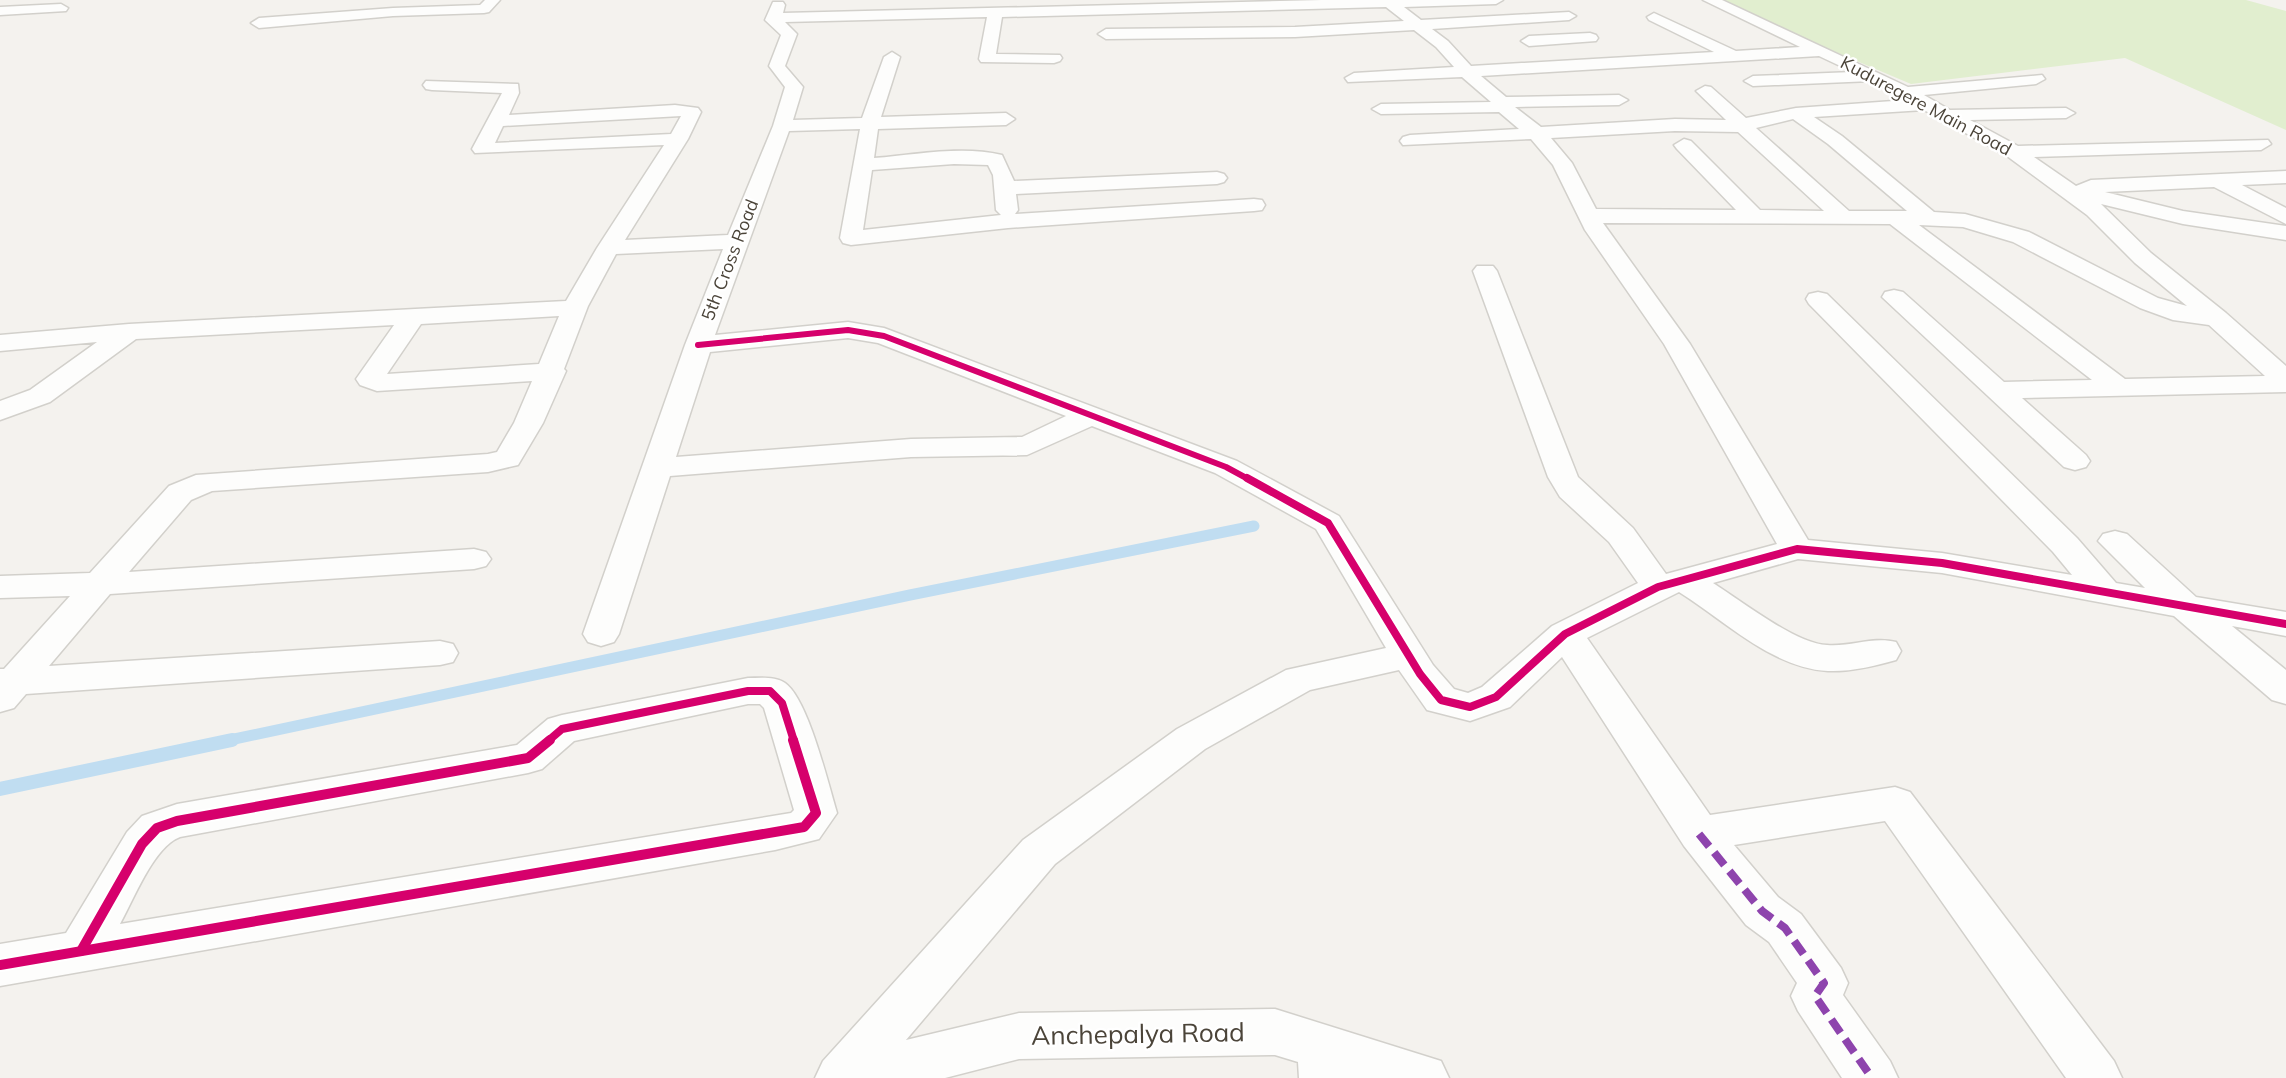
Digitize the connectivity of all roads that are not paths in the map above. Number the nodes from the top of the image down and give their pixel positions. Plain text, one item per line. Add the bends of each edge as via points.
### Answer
1 (493, 0) edge
2 (1496, 0) edge
3 (1710, 0) edge
4 (1390, 3) junction
5 (1240, 4) edge
6 (272, 5) dead end
7 (1074, 6) edge
8 (61, 8) dead end
9 (782, 10) edge
10 (0, 11) edge
11 (994, 14) junction
12 (1569, 16) dead end
13 (1654, 17) dead end
14 (1416, 25) junction
15 (921, 28) dead end
16 (1085, 34) dead end
17 (1590, 38) dead end
18 (1511, 41) dead end
19 (1465, 43) dead end
20 (1442, 44) junction
21 (1419, 45) dead end
22 (1821, 51) junction
23 (892, 57) dead end
24 (1736, 57) junction
25 (1054, 58) dead end
26 (1467, 72) junction
27 (1876, 76) junction
28 (1354, 78) dead end
29 (2037, 78) dead end
30 (1753, 81) dead end
31 (432, 85) dead end
32 (1706, 91) dead end
33 (1906, 92) junction
34 (1619, 100) dead end
35 (1503, 104) junction
36 (1928, 104) junction
37 (1381, 109) dead end
38 (494, 110) junction
39 (1796, 113) junction
40 (2066, 113) dead end
41 (1950, 115) junction
42 (1006, 119) dead end
43 (870, 123) junction
44 (782, 126) junction
45 (1745, 126) junction
46 (1535, 132) junction
47 (678, 139) junction
48 (1410, 141) dead end
49 (2261, 144) dead end
50 (1684, 145) dead end
51 (2014, 152) junction
52 (863, 165) junction
53 (2286, 177) edge
54 (1217, 178) dead end
55 (2218, 181) junction
56 (2063, 184) junction
57 (1005, 188) junction
58 (1254, 205) dead end
59 (1591, 216) junction
60 (1843, 218) junction
61 (1896, 218) junction
62 (1928, 218) junction
63 (1756, 219) junction
64 (1008, 220) junction
65 (2283, 221) edge
66 (736, 241) junction
67 (608, 248) junction
68 (1485, 271) dead end
69 (1894, 297) dead end
70 (1818, 299) dead end
71 (575, 308) junction
72 (413, 317) junction
73 (2217, 318) junction
74 (129, 332) junction
75 (0, 343) edge
76 (698, 345) junction
77 (552, 371) junction
78 (2286, 383) edge
79 (2121, 389) junction
80 (1998, 390) junction
81 (0, 411) edge
82 (1091, 415) junction
83 (2075, 461) dead end
84 (656, 468) junction
85 (2115, 541) dead end
86 (1797, 549) junction
87 (474, 559) dead end
88 (104, 582) junction
89 (1670, 583) junction
90 (0, 586) edge
91 (2106, 593) junction
92 (2185, 606) junction
93 (2279, 628) edge
94 (601, 634) dead end
95 (1565, 634) junction
96 (1883, 651) dead end
97 (440, 653) dead end
98 (1407, 656) junction
99 (5, 687) edge
100 (2286, 691) edge
101 (1699, 834) junction
102 (81, 951) junction
103 (0, 965) edge
104 (1324, 1063) edge
105 (841, 1078) edge
106 (851, 1078) edge
107 (1423, 1078) edge
108 (1872, 1078) edge
109 (2096, 1078) edge

1 - 6 street via 484,9 393,12 256,28
2 - 4 street
3 - 22 street, Kuduregere Main Road
4 - 5 street
4 - 14 street
5 - 7 street
7 - 11 street
8 - 10 street
9 - 11 street
9 - 15 street
9 - 44 street, 5th Cross Road via 789,34 777,66 794,87
11 - 25 street via 997,36 986,64
12 - 14 street
13 - 24 street
14 - 16 street via 1295,32
14 - 20 street
17 - 18 street
19 - 20 street
20 - 21 street
20 - 26 street
22 - 24 street
22 - 27 street, Kuduregere Main Road
23 - 43 street
24 - 26 street
26 - 28 street
26 - 35 street
27 - 30 street
27 - 33 street, Kuduregere Main Road
29 - 33 street
31 - 38 street via 512,88 511,95
32 - 45 street
33 - 36 street, Kuduregere Main Road
34 - 35 street
35 - 37 street
35 - 46 street
36 - 39 street
36 - 41 street, Kuduregere Main Road
38 - 47 street via 692,112
38 - 47 street via 482,149
39 - 45 street
39 - 62 street via 1835,140
40 - 41 street
41 - 51 street, Kuduregere Main Road
42 - 43 street
43 - 44 street
43 - 52 street
44 - 66 street, 5th Cross Road
45 - 46 street
45 - 60 street
46 - 48 street
46 - 59 street via 1562,163
47 - 67 street
49 - 51 street
50 - 63 street
51 - 56 street, Kuduregere Main Road
52 - 57 street via 995,159
52 - 64 street via 851,238
53 - 55 street
54 - 57 street
55 - 56 street
55 - 65 street
56 - 65 street via 2115,203 2184,218
56 - 73 street, Kuduregere Main Road via 2143,258
57 - 64 street
58 - 64 street
59 - 63 street
59 - 86 street via 1611,253 1677,344
60 - 61 street
60 - 63 street
61 - 62 street
61 - 79 street
62 - 73 street via 1965,221 2020,237 2149,303 2173,312
66 - 67 street
66 - 76 street, 5th Cross Road
67 - 71 street
68 - 89 street via 1563,477 1571,490
69 - 80 street
70 - 91 street via 2065,545
71 - 72 street
71 - 77 street
72 - 74 street
72 - 77 street via 370,379 377,383
73 - 78 street, Kuduregere Main Road
74 - 75 street
74 - 81 street via 40,396
76 - 82 street via 848,330 885,336
76 - 84 street, 5th Cross Road
77 - 88 street via 507,459 207,482 180,493
78 - 79 street
79 - 80 street
80 - 83 street
82 - 84 street via 1027,446 911,448
82 - 98 street via 1226,467 1328,523
84 - 94 street, 5th Cross Road
85 - 92 street
86 - 89 street
86 - 91 street via 1942,563
87 - 88 street
88 - 90 street
88 - 99 street
89 - 95 street
89 - 96 street via 1804,653 1820,658
91 - 92 street
92 - 93 street
92 - 100 street
95 - 98 street via 1496,697 1470,707 1441,700
95 - 101 street
97 - 99 street
98 - 105 street via 1299,679 1191,739 1039,852
101 - 108 street via 1762,911 1785,928 1824,983 1815,996
101 - 109 street via 1895,803
102 - 102 street via 775,833 804,827 816,813 782,703 770,691 748,691 561,729 528,758 157,828 142,844
102 - 103 street
104 - 106 street, Anchepalya Road via 1275,1032 1019,1036
104 - 107 street, Anchepalya Road

